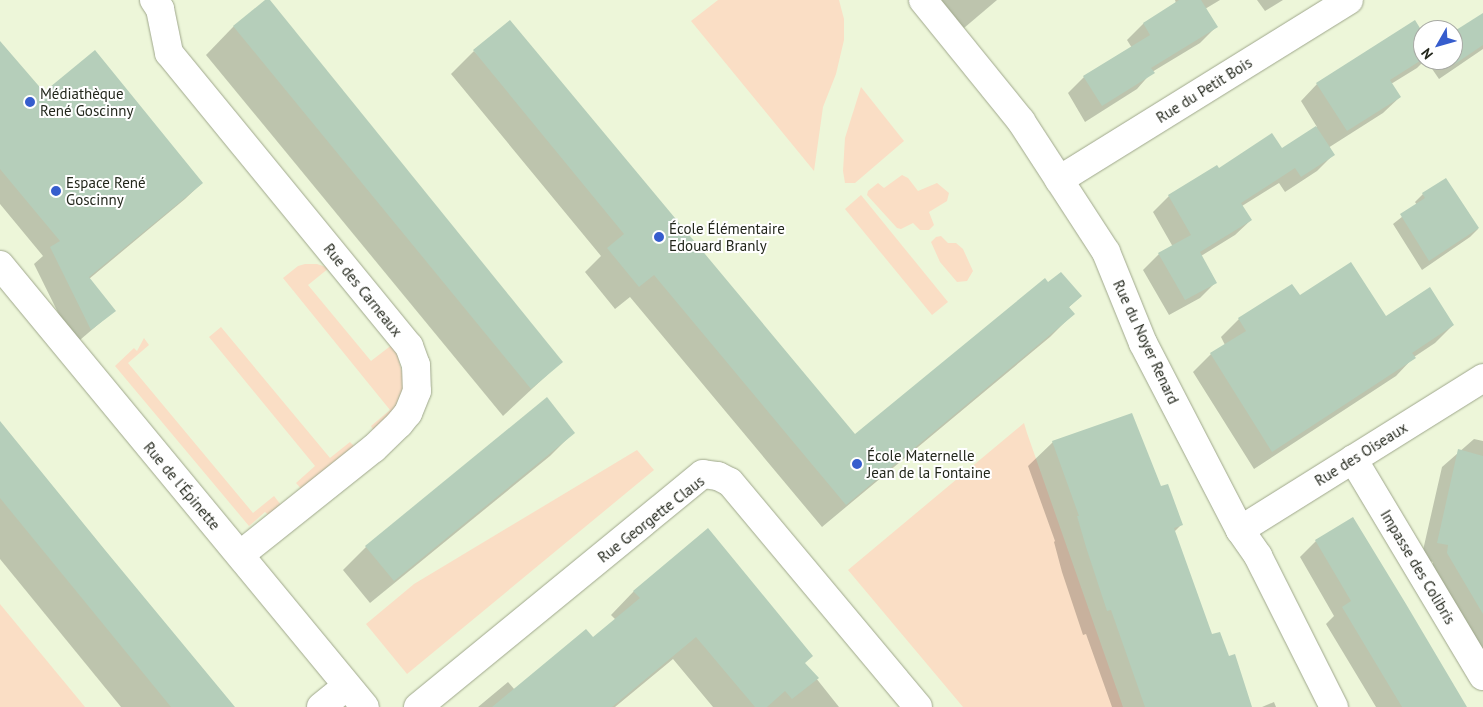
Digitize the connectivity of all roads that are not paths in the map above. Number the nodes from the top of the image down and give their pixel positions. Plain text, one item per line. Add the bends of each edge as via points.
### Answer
1 (154, 0) edge
2 (923, 0) edge
3 (1348, 0) edge
4 (1059, 180) junction
5 (0, 265) edge
6 (1483, 378) edge
7 (1353, 459) junction
8 (1240, 530) junction
9 (240, 555) junction
10 (1483, 676) edge
11 (347, 686) junction
12 (321, 707) edge
13 (364, 707) edge
14 (418, 707) edge
15 (918, 707) edge
16 (1334, 707) edge

1 - 9 street, Rue des Carneaux via 160,9 169,53 410,346 416,365 417,391 400,424
2 - 4 street, Rue du Noyer Renard via 1000,92
3 - 4 street, Rue du Petit Bois
4 - 8 street, Rue du Noyer Renard via 1106,252 1143,343
5 - 9 street, Rue de l'Épinette
6 - 7 street, Rue des Oiseaux
7 - 8 street, Rue des Oiseaux
7 - 10 street, Impasse des Colibris
8 - 16 street, Rue du Noyer Renard via 1258,556
9 - 11 street, Rue de l'Épinette
11 - 12 street
11 - 13 street, Rue de l'Épinette
14 - 15 street, Rue Georgette Claus via 703,474 730,482

